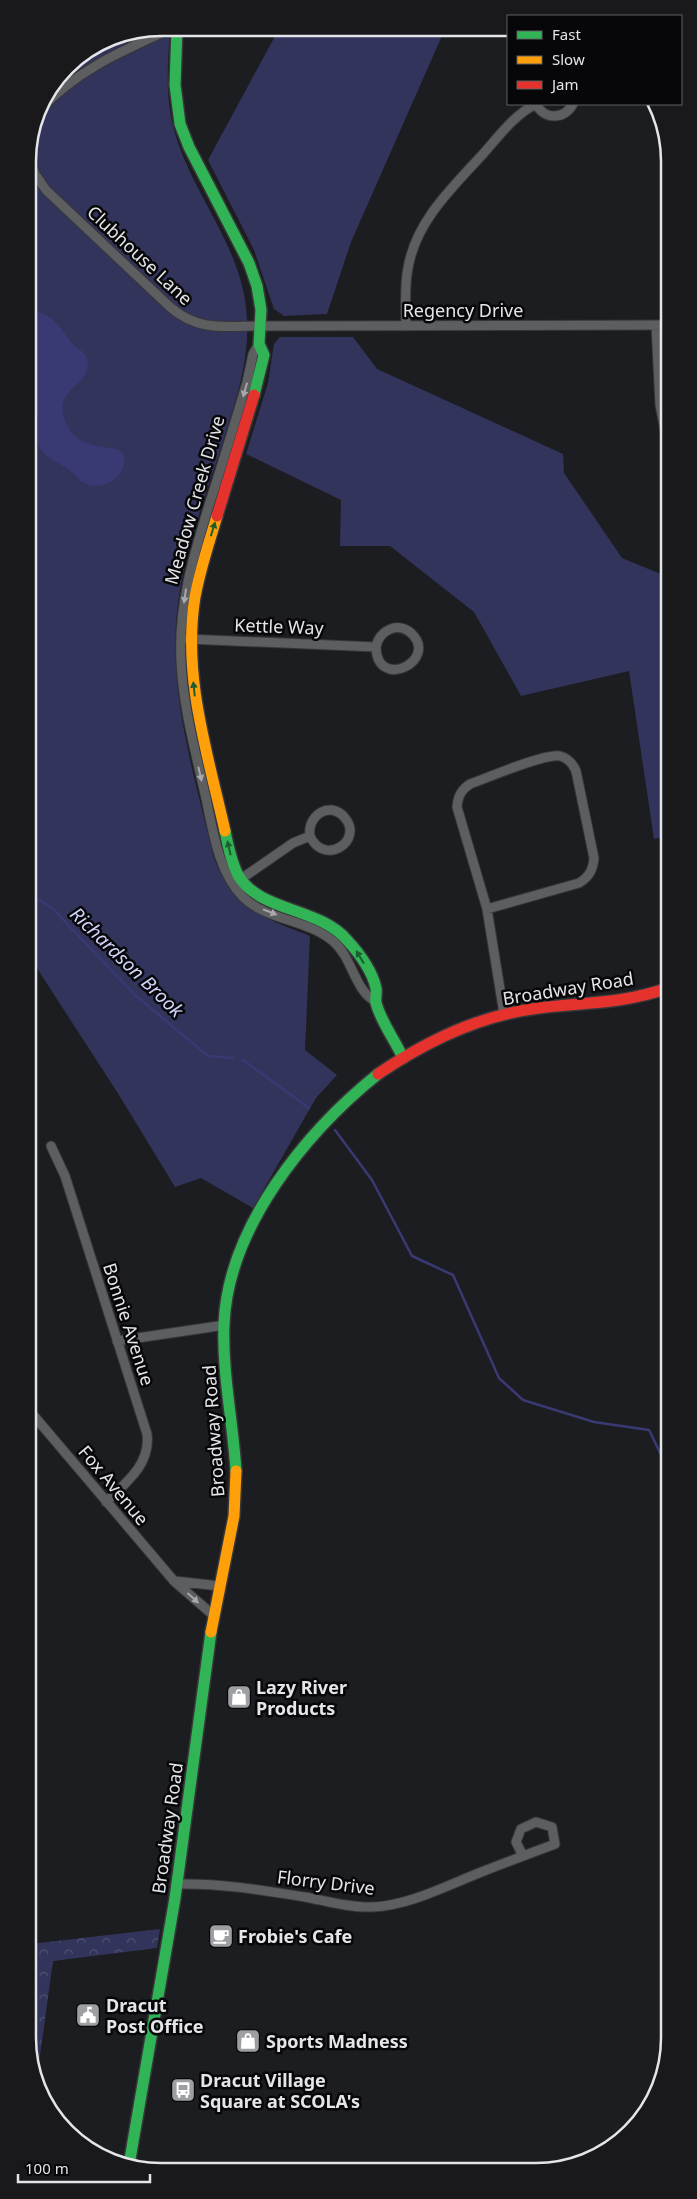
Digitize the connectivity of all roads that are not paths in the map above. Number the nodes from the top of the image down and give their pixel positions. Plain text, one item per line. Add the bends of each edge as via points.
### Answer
1 (154, 37) edge
2 (175, 37) edge
3 (57, 92) edge
4 (535, 105) edge
5 (537, 105) edge
6 (571, 105) edge
7 (37, 178) edge
8 (656, 325) junction
9 (661, 325) edge
10 (260, 326) junction
11 (406, 326) junction
12 (661, 409) edge
13 (186, 638) junction
14 (376, 647) junction
15 (310, 836) junction
16 (236, 882) junction
17 (487, 910) junction
18 (661, 990) edge
19 (504, 1014) junction
20 (403, 1058) junction
21 (51, 1146) dead end
22 (225, 1325) junction
23 (118, 1341) junction
24 (36, 1419) edge
25 (106, 1502) junction
26 (174, 1581) junction
27 (219, 1586) junction
28 (213, 1615) junction
29 (523, 1856) junction
30 (177, 1884) junction
31 (130, 2158) edge

1 - 3 street via 85,70
2 - 10 main road, Meadow Creek Drive via 175,85 180,124 249,263 257,286
4 - 11 street via 514,119 442,199 424,224 408,269
5 - 6 street via 543,113 554,116 565,113
7 - 10 street, Clubhouse Lane via 186,320 200,324
8 - 9 street, Regency Drive
8 - 11 street, Regency Drive
8 - 12 street
10 - 11 street, Regency Drive
10 - 13 main road, Meadow Creek Drive via 259,344 264,355 260,378 223,478
13 - 14 street, Kettle Way
13 - 16 main road, Meadow Creek Drive via 202,756
14 - 14 street via 379,660 393,669 406,667 417,653 413,636 398,628 381,634
15 - 15 street via 321,849 338,849 348,840 349,823 336,811 323,811 311,823
15 - 16 street via 293,843
16 - 20 main road, Meadow Creek Drive via 297,917 331,925 351,944 377,990 375,1001
17 - 17 street via 457,807 460,792 470,784 551,756 567,759 576,771 594,858 591,872 579,883
17 - 19 street
18 - 19 main road, Broadway Road via 601,1004
19 - 20 main road, Broadway Road via 457,1030
20 - 22 main road, Broadway Road via 343,1104 310,1138 284,1173 258,1216 237,1266 228,1296
21 - 23 street, Bonnie Avenue via 64,1176
22 - 23 street
22 - 27 main road, Broadway Road via 236,1496
23 - 25 street, Bonnie Avenue via 148,1434 149,1448 139,1470
24 - 25 street, Fox Avenue
25 - 26 street, Fox Avenue
26 - 27 street
26 -> 28 street, Fox Avenue
27 - 28 main road, Broadway Road
28 - 30 main road, Broadway Road
29 - 29 street, Florry Drive via 555,1844 552,1827 536,1822 521,1829 516,1842
29 - 30 street, Florry Drive via 404,1901 372,1907 207,1883
30 - 31 main road, Broadway Road

